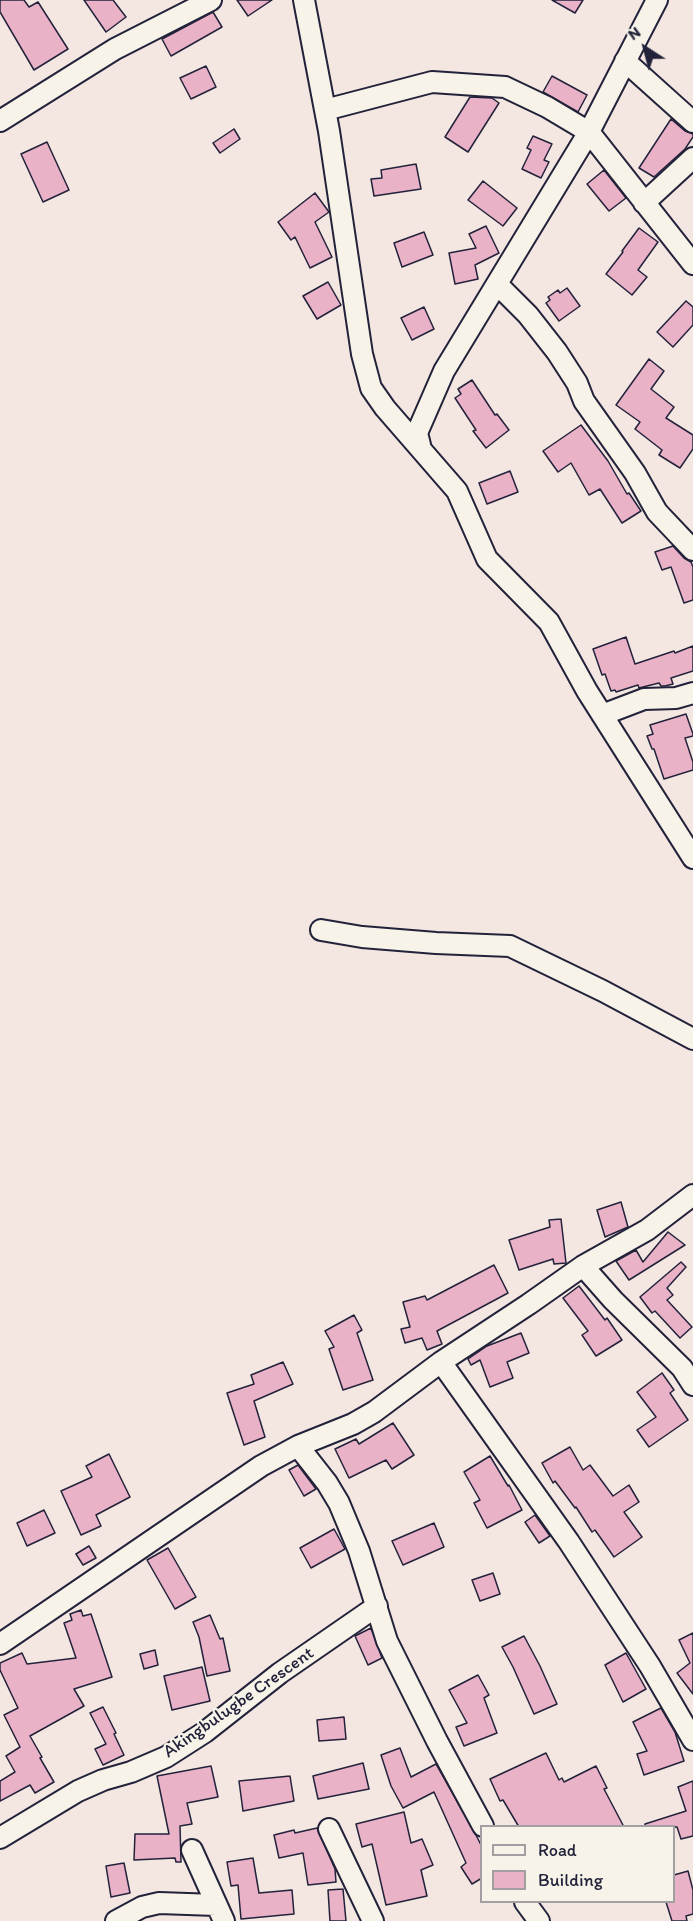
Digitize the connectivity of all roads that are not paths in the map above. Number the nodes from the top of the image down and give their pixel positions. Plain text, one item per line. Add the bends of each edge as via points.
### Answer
1 (211, 0) edge
2 (304, 0) edge
3 (657, 0) edge
4 (626, 61) junction
5 (325, 110) junction
6 (0, 122) edge
7 (693, 122) edge
8 (589, 132) junction
9 (693, 158) edge
10 (644, 203) junction
11 (693, 264) edge
12 (497, 284) junction
13 (420, 445) junction
14 (693, 550) edge
15 (693, 693) edge
16 (602, 715) junction
17 (693, 858) edge
18 (321, 930) dead end
19 (693, 1039) edge
20 (688, 1207) edge
21 (583, 1266) junction
22 (441, 1362) junction
23 (693, 1385) edge
24 (298, 1446) junction
25 (377, 1606) junction
26 (0, 1644) edge
27 (693, 1740) edge
28 (482, 1825) edge
29 (329, 1829) dead end
30 (0, 1838) edge
31 (192, 1850) dead end
32 (526, 1903) edge
33 (220, 1913) edge
34 (116, 1921) edge
35 (374, 1921) edge
36 (539, 1921) edge

1 - 6 street via 115,49
2 - 5 street
3 - 4 street
4 - 7 street
4 - 8 street
5 - 8 street via 432,82 505,87
5 - 13 street via 362,354 371,388
8 - 10 street
8 - 12 street
9 - 10 street
10 - 11 street
12 - 13 street via 444,371 417,433
12 - 14 street via 557,352 577,382 584,401 635,473 657,512
13 - 16 street via 457,491 487,559 549,622
15 - 16 street via 644,699
16 - 17 street
18 - 19 street via 362,937 510,946
20 - 21 street
21 - 22 street
21 - 23 street via 682,1368
22 - 24 street via 374,1412
22 - 27 street via 569,1542
24 - 25 street via 339,1503
24 - 26 street via 261,1466
25 - 28 street via 387,1641
25 - 30 street, Akingbulugbe Crescent via 166,1757 78,1791
29 - 35 street
31 - 33 street
32 - 36 street
33 - 34 street via 159,1903

